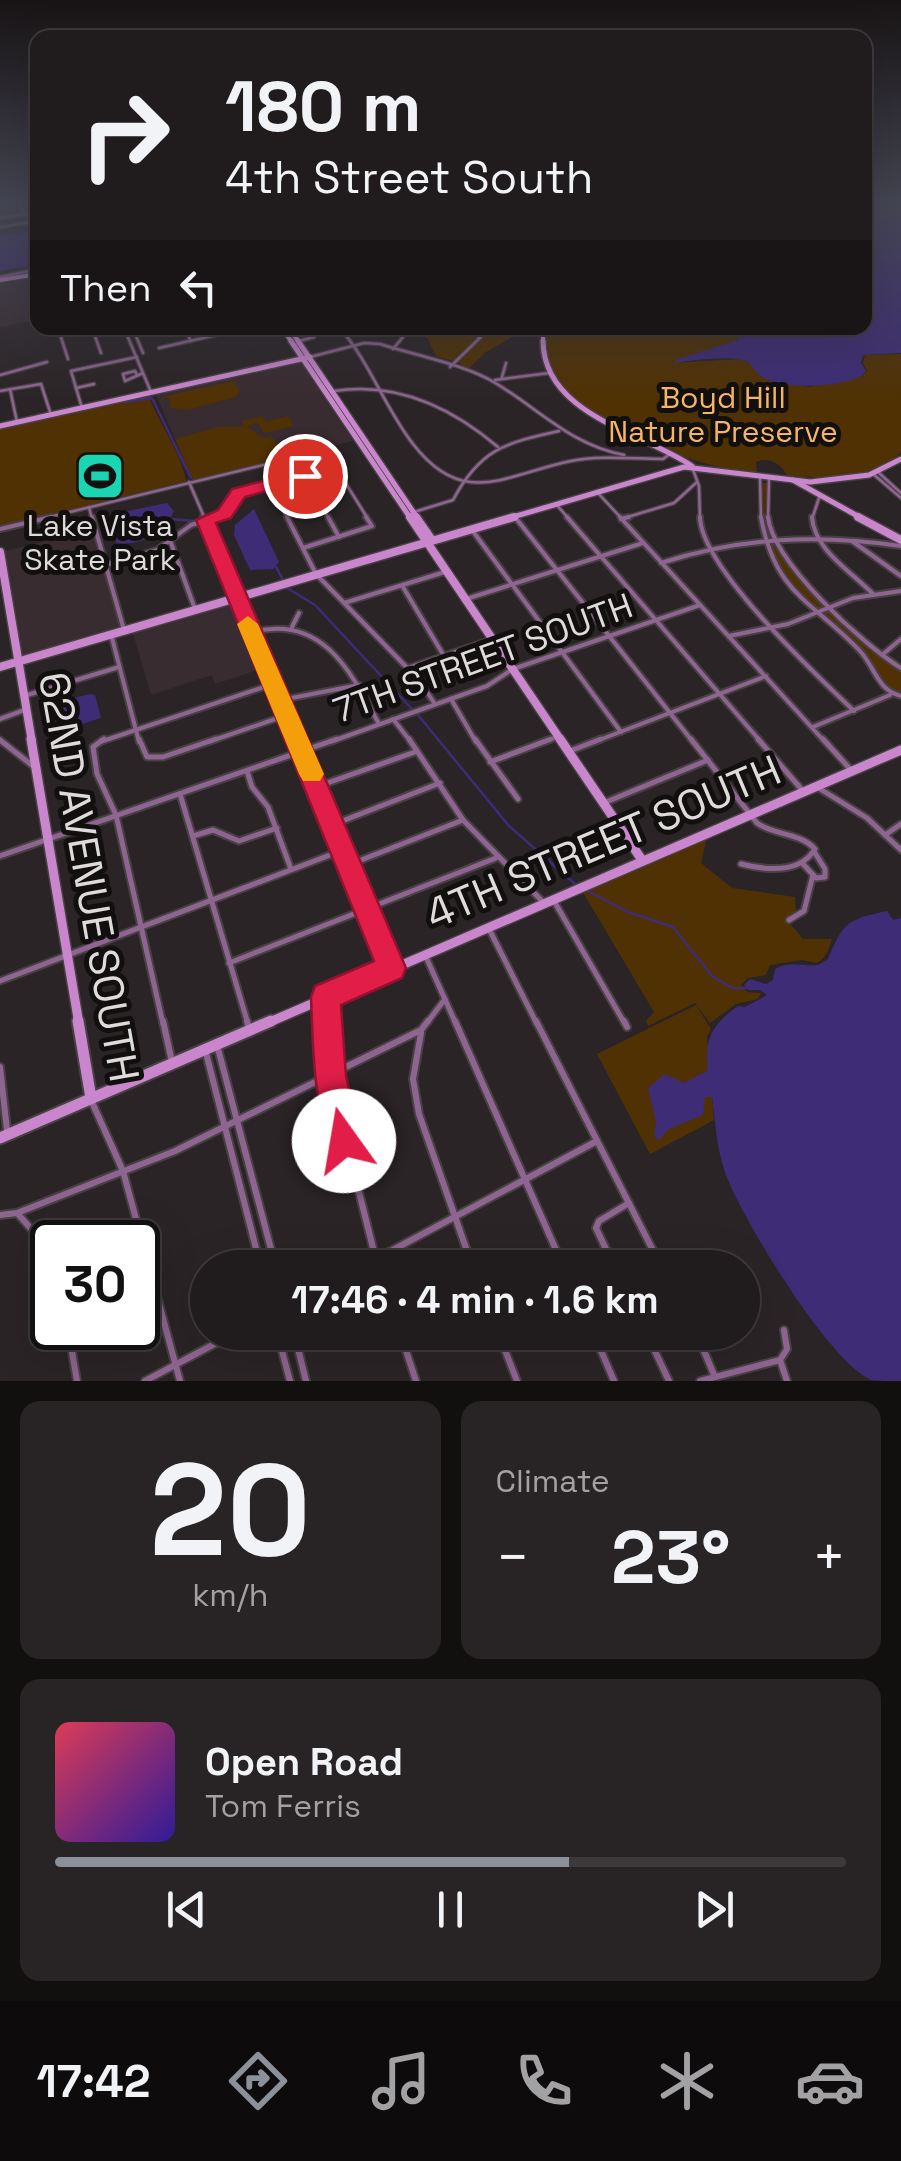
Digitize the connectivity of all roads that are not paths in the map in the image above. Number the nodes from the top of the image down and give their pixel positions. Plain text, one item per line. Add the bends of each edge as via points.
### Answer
1 (30, 272) edge
2 (0, 278) edge
3 (61, 335) edge
4 (93, 335) edge
5 (127, 335) edge
6 (137, 335) edge
7 (188, 335) edge
8 (219, 335) edge
9 (291, 335) edge
10 (292, 335) edge
11 (348, 335) edge
12 (400, 335) edge
13 (476, 335) edge
14 (481, 335) edge
15 (541, 335) edge
16 (479, 337) junction
17 (314, 338) dead end
18 (192, 341) junction
19 (299, 342) junction
20 (354, 345) junction
21 (159, 348) dead end
22 (393, 349) junction
23 (143, 352) dead end
24 (101, 353) dead end
25 (459, 356) junction
26 (137, 358) junction
27 (306, 358) junction
28 (68, 359) dead end
29 (46, 362) dead end
30 (506, 364) dead end
31 (450, 366) junction
32 (466, 371) junction
33 (143, 373) junction
34 (549, 373) junction
35 (0, 375) edge
36 (136, 375) joint
37 (502, 377) junction
38 (124, 378) dead end
39 (494, 380) junction
40 (94, 384) dead end
41 (76, 388) junction
42 (10, 389) junction
43 (382, 390) junction
44 (0, 391) edge
45 (152, 392) junction
46 (329, 392) junction
47 (82, 408) junction
48 (50, 415) junction
49 (17, 422) junction
50 (0, 426) edge
51 (559, 431) junction
52 (498, 448) junction
53 (674, 454) junction
54 (634, 457) junction
55 (900, 461) edge
56 (692, 466) junction
57 (336, 467) junction
58 (721, 470) junction
59 (875, 473) junction
60 (305, 476) junction
61 (764, 479) junction
62 (795, 480) junction
63 (462, 481) junction
64 (189, 482) junction
65 (697, 482) junction
66 (270, 484) junction
67 (597, 492) junction
68 (820, 495) junction
69 (901, 496) edge
70 (556, 504) junction
71 (89, 507) junction
72 (410, 513) junction
73 (514, 516) junction
74 (621, 519) junction
75 (205, 520) junction
76 (472, 528) junction
77 (0, 529) edge
78 (772, 536) junction
79 (816, 536) junction
80 (339, 537) junction
81 (763, 537) junction
82 (844, 537) junction
83 (901, 540) edge
84 (170, 541) junction
85 (429, 541) junction
86 (871, 541) junction
87 (643, 543) junction
88 (706, 547) junction
89 (303, 548) junction
90 (870, 551) junction
91 (0, 552) edge
92 (600, 556) junction
93 (661, 562) junction
94 (105, 564) junction
95 (558, 570) junction
96 (448, 571) junction
97 (316, 574) junction
98 (901, 576) edge
99 (512, 584) junction
100 (402, 586) junction
101 (901, 591) edge
102 (872, 594) junction
103 (236, 597) junction
104 (466, 599) junction
105 (344, 602) junction
106 (832, 604) junction
107 (700, 605) junction
108 (195, 609) junction
109 (300, 613) dead end
110 (814, 613) junction
111 (655, 620) junction
112 (292, 627) junction
113 (776, 627) junction
114 (124, 630) junction
115 (251, 632) junction
116 (110, 634) junction
117 (609, 636) junction
118 (729, 636) junction
119 (493, 639) junction
120 (901, 639) edge
121 (562, 652) junction
122 (444, 656) junction
123 (880, 657) junction
124 (19, 662) junction
125 (0, 667) edge
126 (119, 667) junction
127 (408, 668) junction
128 (901, 668) edge
129 (513, 669) junction
130 (766, 676) junction
131 (273, 684) junction
132 (359, 686) junction
133 (720, 694) junction
134 (890, 695) junction
135 (24, 696) junction
136 (901, 696) edge
137 (451, 698) junction
138 (280, 700) junction
139 (435, 704) junction
140 (26, 708) junction
141 (854, 711) junction
142 (671, 712) junction
143 (286, 715) junction
144 (0, 719) edge
145 (394, 719) junction
146 (379, 724) junction
147 (813, 726) junction
148 (136, 728) junction
149 (621, 732) junction
150 (558, 736) junction
151 (0, 740) edge
152 (901, 750) edge
153 (302, 751) junction
154 (416, 752) junction
155 (569, 752) junction
156 (708, 760) junction
157 (490, 762) junction
158 (37, 769) junction
159 (851, 770) junction
160 (246, 771) junction
161 (440, 783) junction
162 (816, 786) junction
163 (316, 787) junction
164 (803, 791) junction
165 (180, 794) junction
166 (518, 800) dead end
167 (604, 804) junction
168 (751, 813) junction
169 (116, 815) junction
170 (463, 820) junction
171 (901, 824) edge
172 (332, 825) junction
173 (277, 828) junction
174 (884, 835) junction
175 (192, 836) junction
176 (49, 840) junction
177 (343, 850) junction
178 (901, 850) edge
179 (815, 852) junction
180 (0, 856) edge
181 (496, 858) junction
182 (642, 860) junction
183 (741, 864) dead end
184 (803, 864) junction
185 (349, 865) junction
186 (291, 869) junction
187 (814, 876) junction
188 (211, 900) junction
189 (548, 901) junction
190 (366, 906) junction
191 (790, 920) dead end
192 (488, 926) junction
193 (141, 927) junction
194 (424, 953) junction
195 (68, 955) junction
196 (229, 963) junction
197 (392, 968) junction
198 (0, 982) edge
199 (326, 997) junction
200 (445, 1000) junction
201 (627, 1027) dead end
202 (249, 1029) junction
203 (421, 1030) junction
204 (216, 1043) junction
205 (205, 1048) junction
206 (172, 1062) junction
207 (0, 1066) edge
208 (330, 1076) junction
209 (90, 1098) junction
210 (237, 1122) junction
211 (225, 1127) junction
212 (4, 1136) edge
213 (596, 1141) junction
214 (123, 1171) junction
215 (526, 1179) junction
216 (629, 1203) junction
217 (17, 1213) junction
218 (0, 1215) edge
219 (454, 1218) junction
220 (30, 1232) edge
221 (256, 1250) edge
222 (271, 1250) edge
223 (374, 1250) edge
224 (393, 1250) edge
225 (466, 1250) edge
226 (556, 1250) edge
227 (606, 1250) edge
228 (653, 1250) edge
229 (784, 1330) dead end
230 (72, 1350) edge
231 (205, 1350) edge
232 (282, 1350) edge
233 (298, 1350) edge
234 (406, 1350) edge
235 (505, 1350) edge
236 (601, 1350) edge
237 (654, 1350) edge
238 (703, 1350) edge
239 (780, 1360) junction
240 (177, 1366) junction
241 (714, 1376) junction
242 (77, 1381) edge
243 (145, 1381) edge
244 (180, 1381) edge
245 (290, 1381) edge
246 (306, 1381) edge
247 (416, 1381) edge
248 (517, 1381) edge
249 (614, 1381) edge
250 (669, 1381) edge
251 (700, 1381) edge
252 (787, 1381) edge

1 - 2 street
3 - 28 street
4 - 24 street
5 - 26 street
6 - 23 street
7 - 18 street
8 - 18 street
9 - 27 street
10 - 19 street
11 - 20 street
12 - 22 street
13 - 16 street
14 - 16 street
15 - 34 street
16 - 25 street
17 - 19 street
18 - 21 street
19 - 27 street
20 - 22 street
20 - 27 street
20 - 43 street
22 - 31 street
25 - 31 street
25 - 32 street
26 - 33 street
26 - 41 street via 71,371
27 - 45 street
27 - 46 street
29 - 35 street
30 - 37 street
31 - 32 street
32 - 39 street
33 - 36 street
33 - 45 street
34 - 37 street
34 - 53 street via 592,414
36 - 38 street
37 - 39 street
39 - 51 street
40 - 41 street
41 - 47 street
42 - 44 street
42 - 48 street via 43,386
42 - 49 street
43 - 46 street
43 - 52 street via 441,408
43 - 63 street via 416,449
45 - 47 street
46 - 72 street
47 - 48 street
48 - 49 street
49 - 50 street
51 - 52 street
51 - 54 street via 598,450
52 - 63 street
53 - 54 street via 663,460
53 - 56 street
53 - 58 street
54 - 63 street via 569,462 500,484
55 - 59 street
56 - 58 street
56 - 65 street
56 - 67 street
57 - 60 street
57 - 64 street via 325,450
57 - 80 street via 372,526
58 - 61 street
59 - 62 street
59 - 69 street
60 - 66 street
60 - 80 street
61 - 62 street
61 - 78 street
61 - 81 street via 758,506
62 - 68 street
63 - 72 street via 453,500
64 - 71 street
64 - 75 street
65 - 74 street via 684,499
65 - 88 street
66 - 75 street via 239,493 224,514
66 - 89 street
67 - 70 street
67 - 74 street
68 - 79 street via 811,516
68 - 83 street
70 - 73 street
70 - 92 street
71 - 77 street
71 - 94 street
72 - 85 street
73 - 76 street
73 - 95 street
74 - 87 street
75 - 84 street
75 - 103 street
76 - 85 street
76 - 99 street
78 - 79 street
78 - 81 street
78 - 106 street via 795,570
79 - 82 street
79 - 102 street
80 - 89 street
81 - 88 street
81 - 110 street via 782,576
82 - 86 street
82 - 90 street
83 - 86 street
84 - 94 street
84 - 108 street
85 - 96 street
85 - 97 street
86 - 90 street via 865,544
87 - 92 street
87 - 93 street
88 - 93 street
88 - 113 street
89 - 97 street
90 - 98 street
91 - 124 street, 62ND AVENUE SOUTH
92 - 95 street
92 - 111 street
93 - 107 street
94 - 114 street
95 - 99 street
95 - 117 street
96 - 100 street
96 - 104 street
97 - 103 street
97 - 105 street
99 - 104 street
99 - 121 street
100 - 105 street
100 - 122 street
101 - 102 street
102 - 106 street
103 - 108 street
103 - 115 street
104 - 119 street
105 - 127 street
106 - 110 street
106 - 123 street
107 - 111 street, 7TH STREET SOUTH
107 - 118 street
108 - 114 street
109 - 112 street
110 - 113 street
110 - 134 street via 863,654
111 - 117 street, 7TH STREET SOUTH
111 - 133 street
112 - 115 street
112 - 132 street via 317,639
113 - 118 street
113 - 141 street
114 - 116 street
115 - 131 street
116 - 124 street
116 - 126 street
117 - 121 street, 7TH STREET SOUTH
117 - 142 street
118 - 130 street
119 - 122 street
119 - 129 street
120 - 123 street
121 - 129 street, 7TH STREET SOUTH
121 - 149 street
122 - 127 street
123 - 128 street
124 - 125 street
124 - 135 street, 62ND AVENUE SOUTH
126 - 135 street
126 - 148 street
127 - 139 street
129 - 137 street, 7TH STREET SOUTH
129 - 150 street
130 - 133 street
130 - 147 street
131 - 138 street
131 - 148 street
132 - 138 street
132 - 146 street
133 - 142 street
133 - 164 street
134 - 136 street
134 - 141 street
135 - 140 street, 62ND AVENUE SOUTH
137 - 139 street, 7TH STREET SOUTH
137 - 157 street
138 - 143 street
139 - 145 street, 7TH STREET SOUTH
140 - 144 street
140 - 158 street, 62ND AVENUE SOUTH
141 - 147 street
142 - 149 street
142 - 156 street
143 - 148 street via 153,758 144,753
143 - 153 street
145 - 146 street, 7TH STREET SOUTH
145 - 154 street
146 - 153 street, 7TH STREET SOUTH
147 - 159 street
148 - 169 street via 98,742 92,751
149 - 155 street
150 - 155 street
150 - 157 street
151 - 158 street
152 - 159 street, 4TH STREET SOUTH
153 - 160 street, 7TH STREET SOUTH
153 - 163 street
154 - 161 street
154 - 163 street
155 - 167 street
156 - 167 street
156 - 168 street
157 - 166 street
158 - 176 street, 62ND AVENUE SOUTH
159 - 162 street, 4TH STREET SOUTH
160 - 165 street, 7TH STREET SOUTH
160 - 173 street
161 - 170 street
161 - 172 street
162 - 164 street, 4TH STREET SOUTH
162 - 174 street
163 - 172 street
164 - 168 street, 4TH STREET SOUTH
165 - 169 street, 7TH STREET SOUTH
165 - 175 street
167 - 182 street
168 - 179 street via 763,829 801,836
168 - 182 street, 4TH STREET SOUTH
169 - 176 street, 7TH STREET SOUTH
169 - 193 street
170 - 181 street
170 - 185 street
171 - 174 street
172 - 177 street
173 - 175 street via 239,841 213,830
173 - 186 street
174 - 178 street
175 - 188 street
176 - 180 street, 7TH STREET SOUTH
176 - 195 street, 62ND AVENUE SOUTH
177 - 185 street
177 - 186 street
179 - 184 street
179 - 187 street via 826,874
181 - 189 street
181 - 190 street
182 - 189 street, 4TH STREET SOUTH
183 - 184 street
184 - 187 street
185 - 190 street
186 - 188 street
187 - 191 street via 804,911
188 - 193 street
188 - 196 street
189 - 192 street, 4TH STREET SOUTH
189 - 201 street
190 - 196 street
190 - 197 street
192 - 194 street, 4TH STREET SOUTH
192 - 213 street
193 - 195 street
193 - 206 street
194 - 197 street, 4TH STREET SOUTH
194 - 200 street
195 - 198 street
195 - 209 street, 62ND AVENUE SOUTH
196 - 202 street
197 - 199 street, 4TH STREET SOUTH
199 - 202 street, 4TH STREET SOUTH
199 - 208 street
200 - 203 street
200 - 215 street
202 - 204 street, 4TH STREET SOUTH
203 - 208 street
203 - 219 street via 414,1092
204 - 205 street, 4TH STREET SOUTH
204 - 210 street
205 - 206 street, 4TH STREET SOUTH
205 - 211 street
206 - 209 street, 4TH STREET SOUTH
207 - 212 street
208 - 210 street
208 - 223 street
209 - 212 street, 4TH STREET SOUTH
209 - 214 street, 62ND AVENUE SOUTH
210 - 211 street
210 - 222 street
211 - 214 street
211 - 221 street
213 - 215 street
213 - 216 street
214 - 217 street
214 - 240 street, 62ND AVENUE SOUTH
215 - 219 street
215 - 226 street
216 - 227 street via 599,1221
216 - 228 street
217 - 218 street
217 - 220 street
219 - 224 street
219 - 225 street
229 - 239 street via 787,1349
230 - 242 street
231 - 240 street
232 - 245 street
233 - 246 street
234 - 247 street
235 - 248 street
236 - 249 street
237 - 250 street
238 - 241 street
239 - 241 street
239 - 252 street
240 - 243 street
240 - 244 street, 62ND AVENUE SOUTH
241 - 251 street

